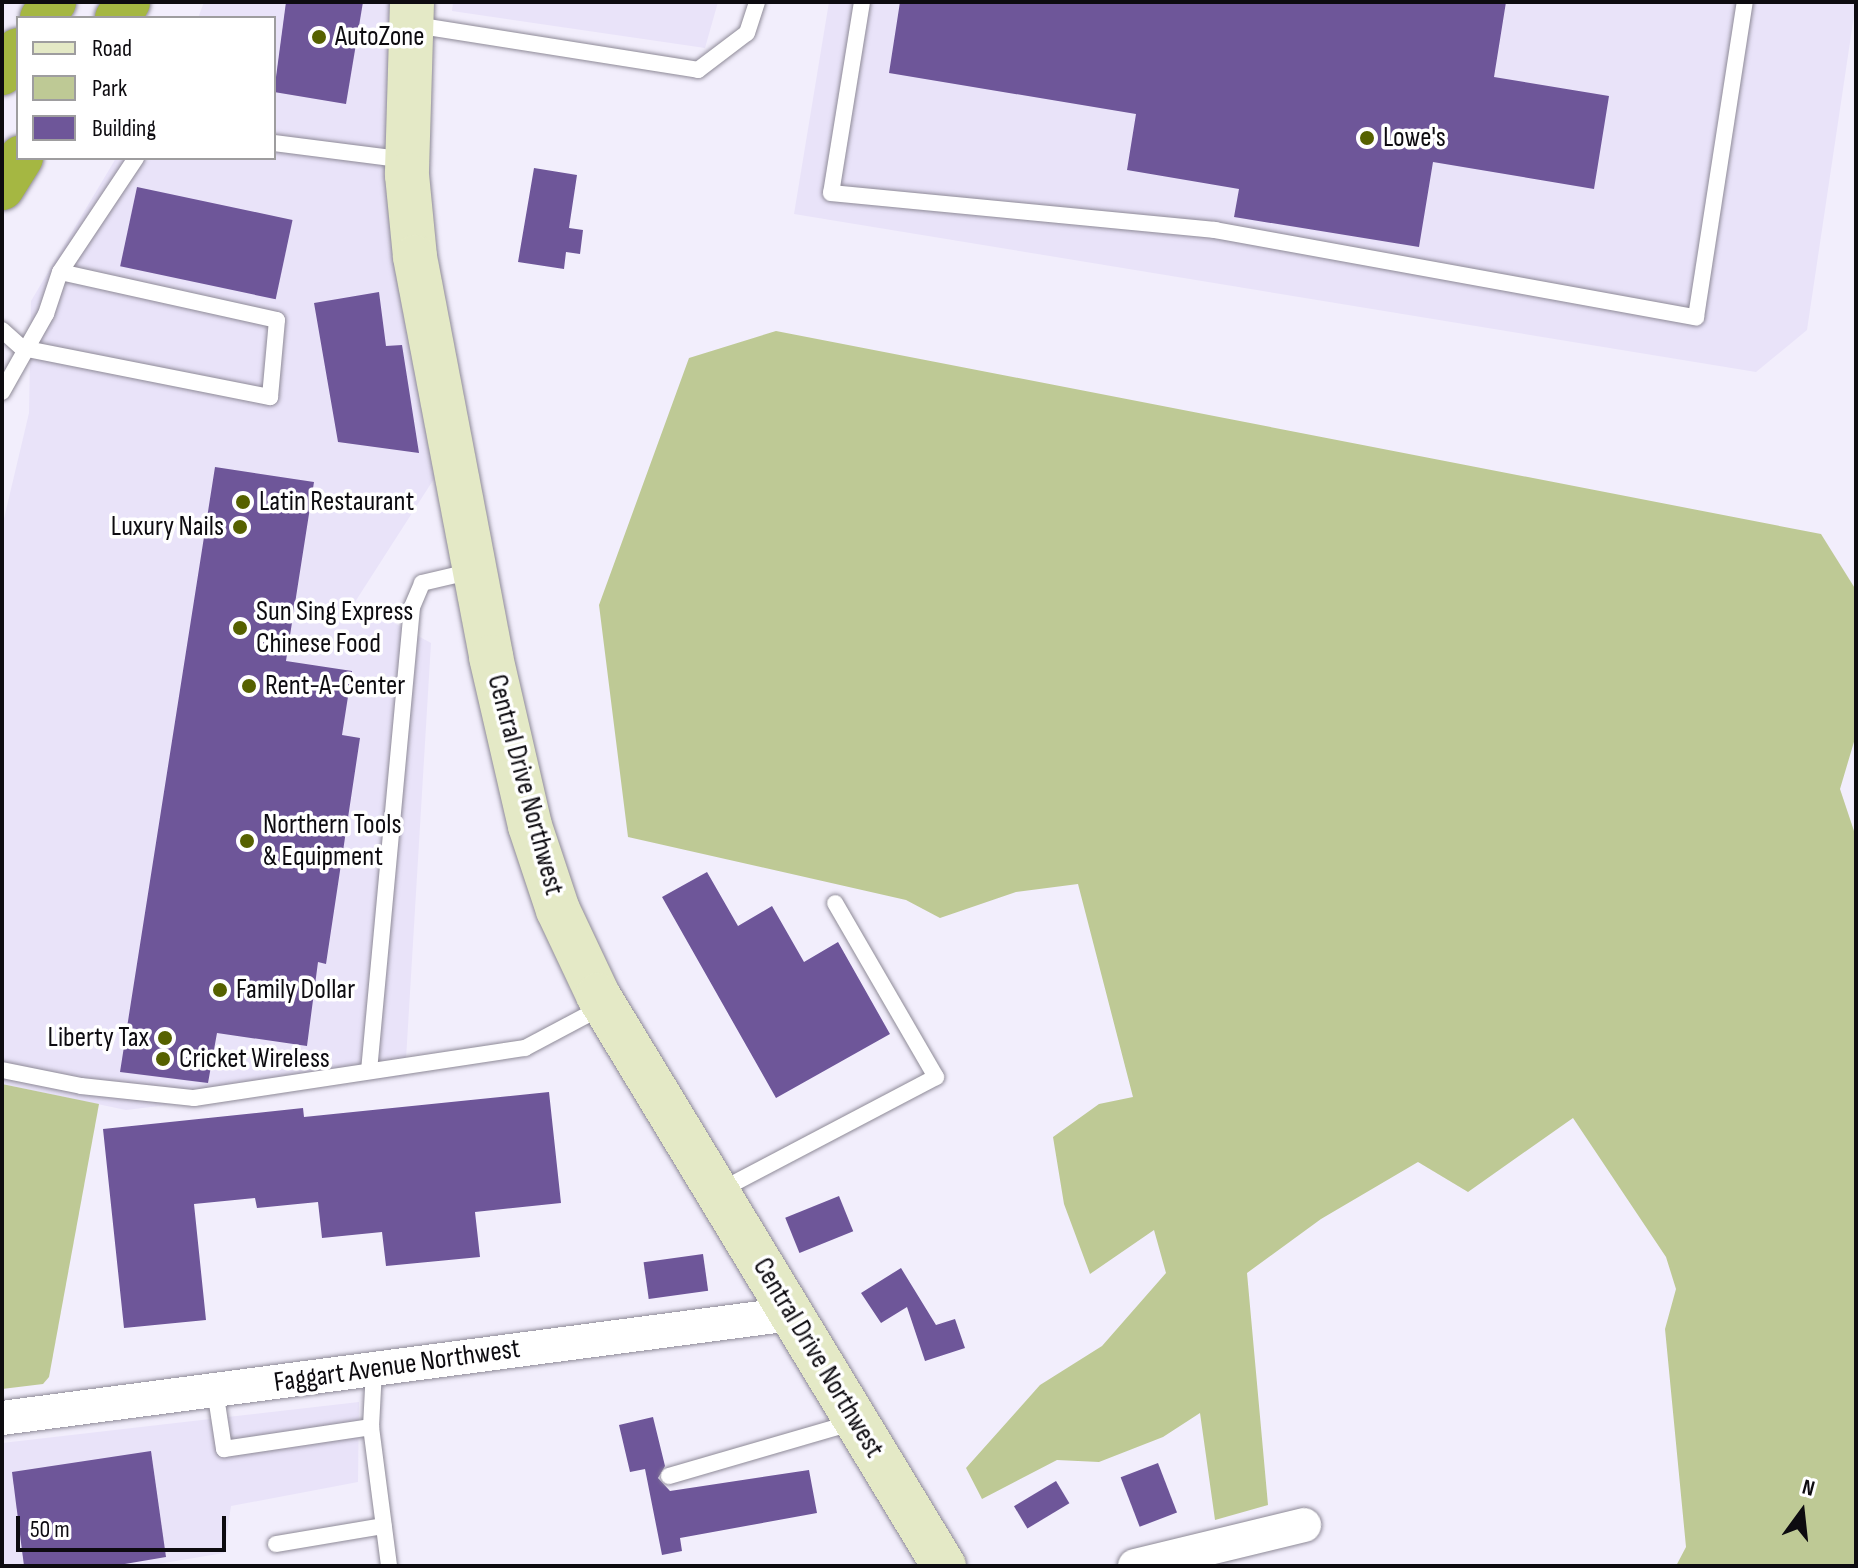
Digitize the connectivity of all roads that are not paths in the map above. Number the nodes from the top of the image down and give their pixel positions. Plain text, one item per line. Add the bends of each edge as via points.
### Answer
1 (757, 2) edge
2 (862, 2) edge
3 (1745, 2) edge
4 (410, 13) edge
5 (276, 143) edge
6 (20, 160) edge
7 (135, 160) edge
8 (407, 160) junction
9 (2, 188) edge
10 (60, 272) junction
11 (2, 330) edge
12 (22, 348) junction
13 (2, 392) edge
14 (475, 571) junction
15 (835, 903) dead end
16 (605, 1006) junction
17 (2, 1070) edge
18 (369, 1071) junction
19 (718, 1192) junction
20 (791, 1314) junction
21 (374, 1369) junction
22 (215, 1390) junction
23 (2, 1418) edge
24 (857, 1422) junction
25 (371, 1427) junction
26 (669, 1476) dead end
27 (1304, 1525) dead end
28 (383, 1526) junction
29 (276, 1544) dead end
30 (389, 1566) edge
31 (944, 1566) edge
32 (1135, 1566) edge

1 - 4 lane via 747,33 698,70
2 - 3 lane via 831,193 1215,230 1696,317
4 - 8 street, Central Drive Northwest
5 - 8 lane
6 - 9 highway
7 - 10 lane
8 - 14 street, Central Drive Northwest via 415,257
10 - 12 lane via 46,314
10 - 12 lane via 277,320 270,397
11 - 12 lane
12 - 13 lane
14 - 16 street, Central Drive Northwest via 530,826 558,910
14 - 18 lane via 422,583 412,607
15 - 19 lane via 936,1077
16 - 18 lane via 525,1048
16 - 19 street, Central Drive Northwest
17 - 18 lane via 81,1086 194,1098
19 - 20 street, Central Drive Northwest
20 - 21 street, Faggart Avenue Northwest
20 - 24 street, Central Drive Northwest
21 - 22 street, Faggart Avenue Northwest
21 - 25 lane
22 - 23 street, Faggart Avenue Northwest
22 - 25 lane via 224,1449
24 - 26 lane
24 - 31 street, Central Drive Northwest
25 - 28 lane
27 - 32 street
28 - 29 lane
28 - 30 lane

